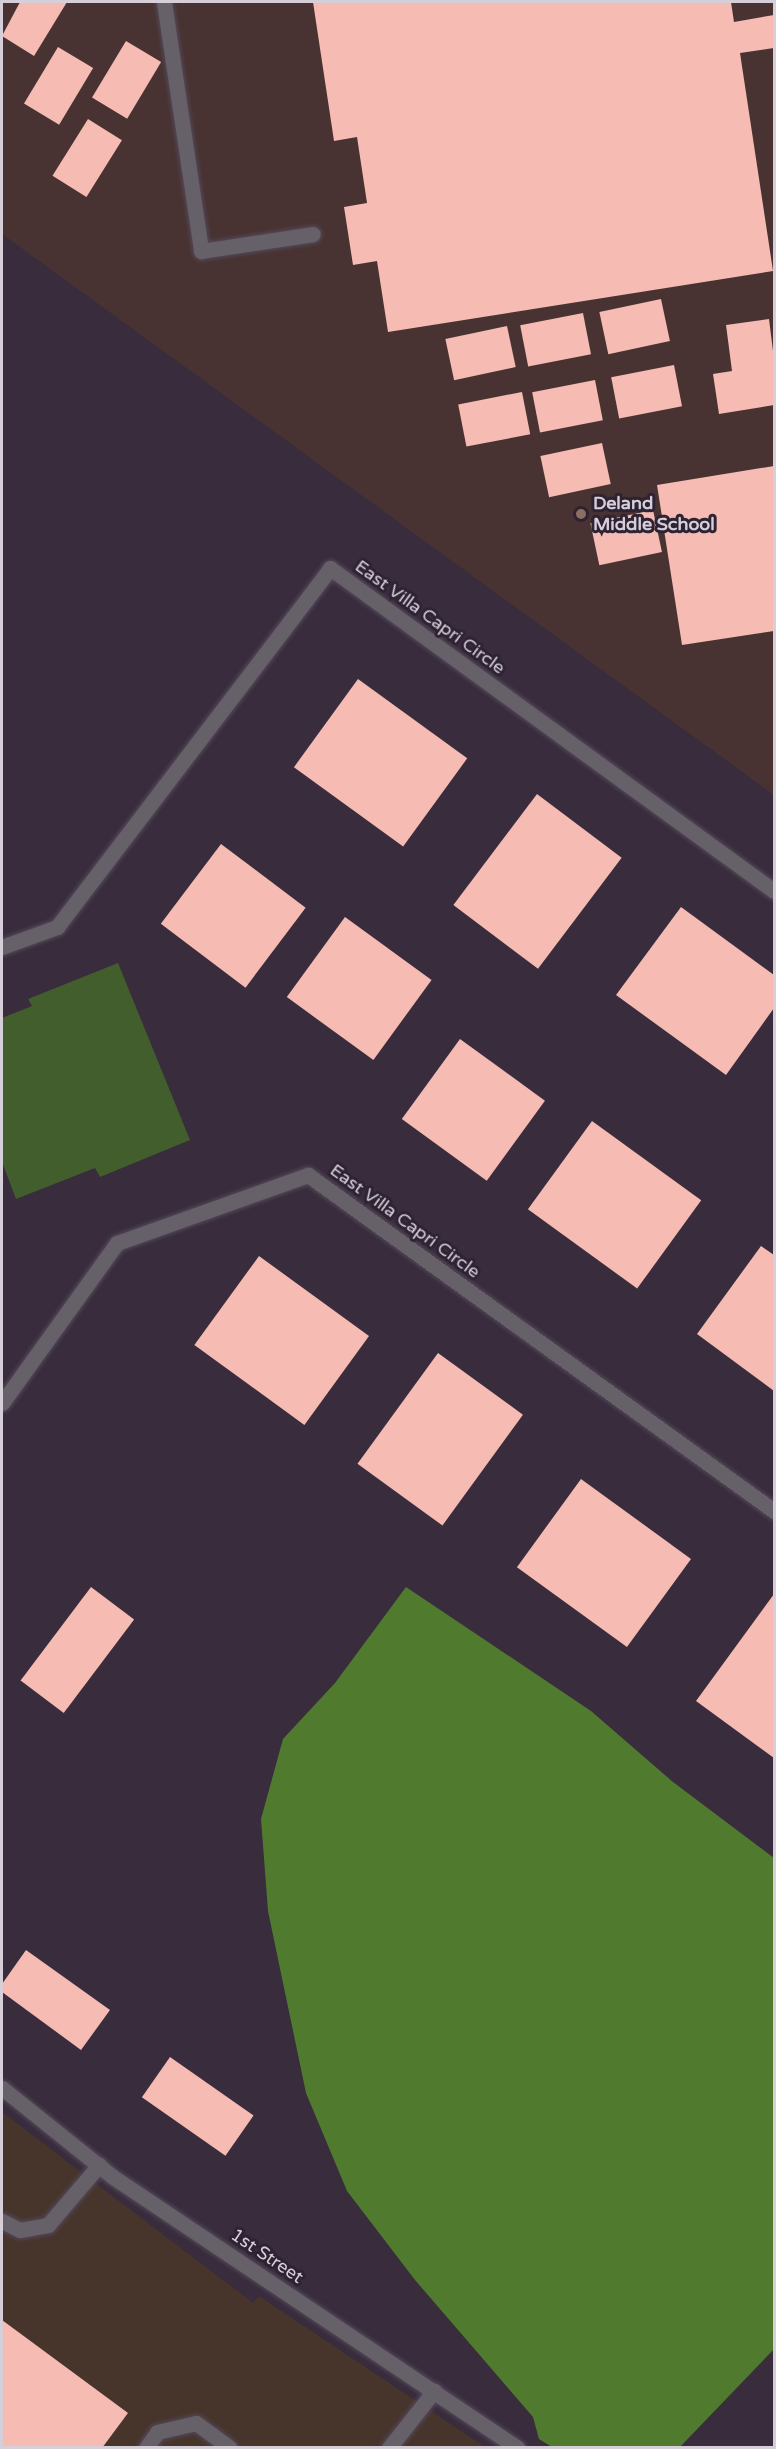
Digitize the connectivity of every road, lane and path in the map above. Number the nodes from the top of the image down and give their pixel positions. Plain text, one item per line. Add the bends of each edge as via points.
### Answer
1 (164, 2) edge
2 (313, 234) dead end
3 (774, 891) edge
4 (2, 947) edge
5 (2, 1403) edge
6 (774, 1511) edge
7 (2, 2088) edge
8 (99, 2165) junction
9 (2, 2221) edge
10 (434, 2391) junction
11 (146, 2448) edge
12 (230, 2448) edge
13 (389, 2448) edge
14 (518, 2448) edge

1 - 2 street via 201,251
3 - 4 street, East Villa Capri Circle via 330,568 57,927
5 - 6 street, East Villa Capri Circle via 117,1243 308,1175
7 - 8 street, 1st Street
8 - 9 street via 48,2225 20,2230
8 - 10 street, 1st Street
10 - 13 street
10 - 14 street, 1st Street
11 - 12 street via 157,2432 196,2423

